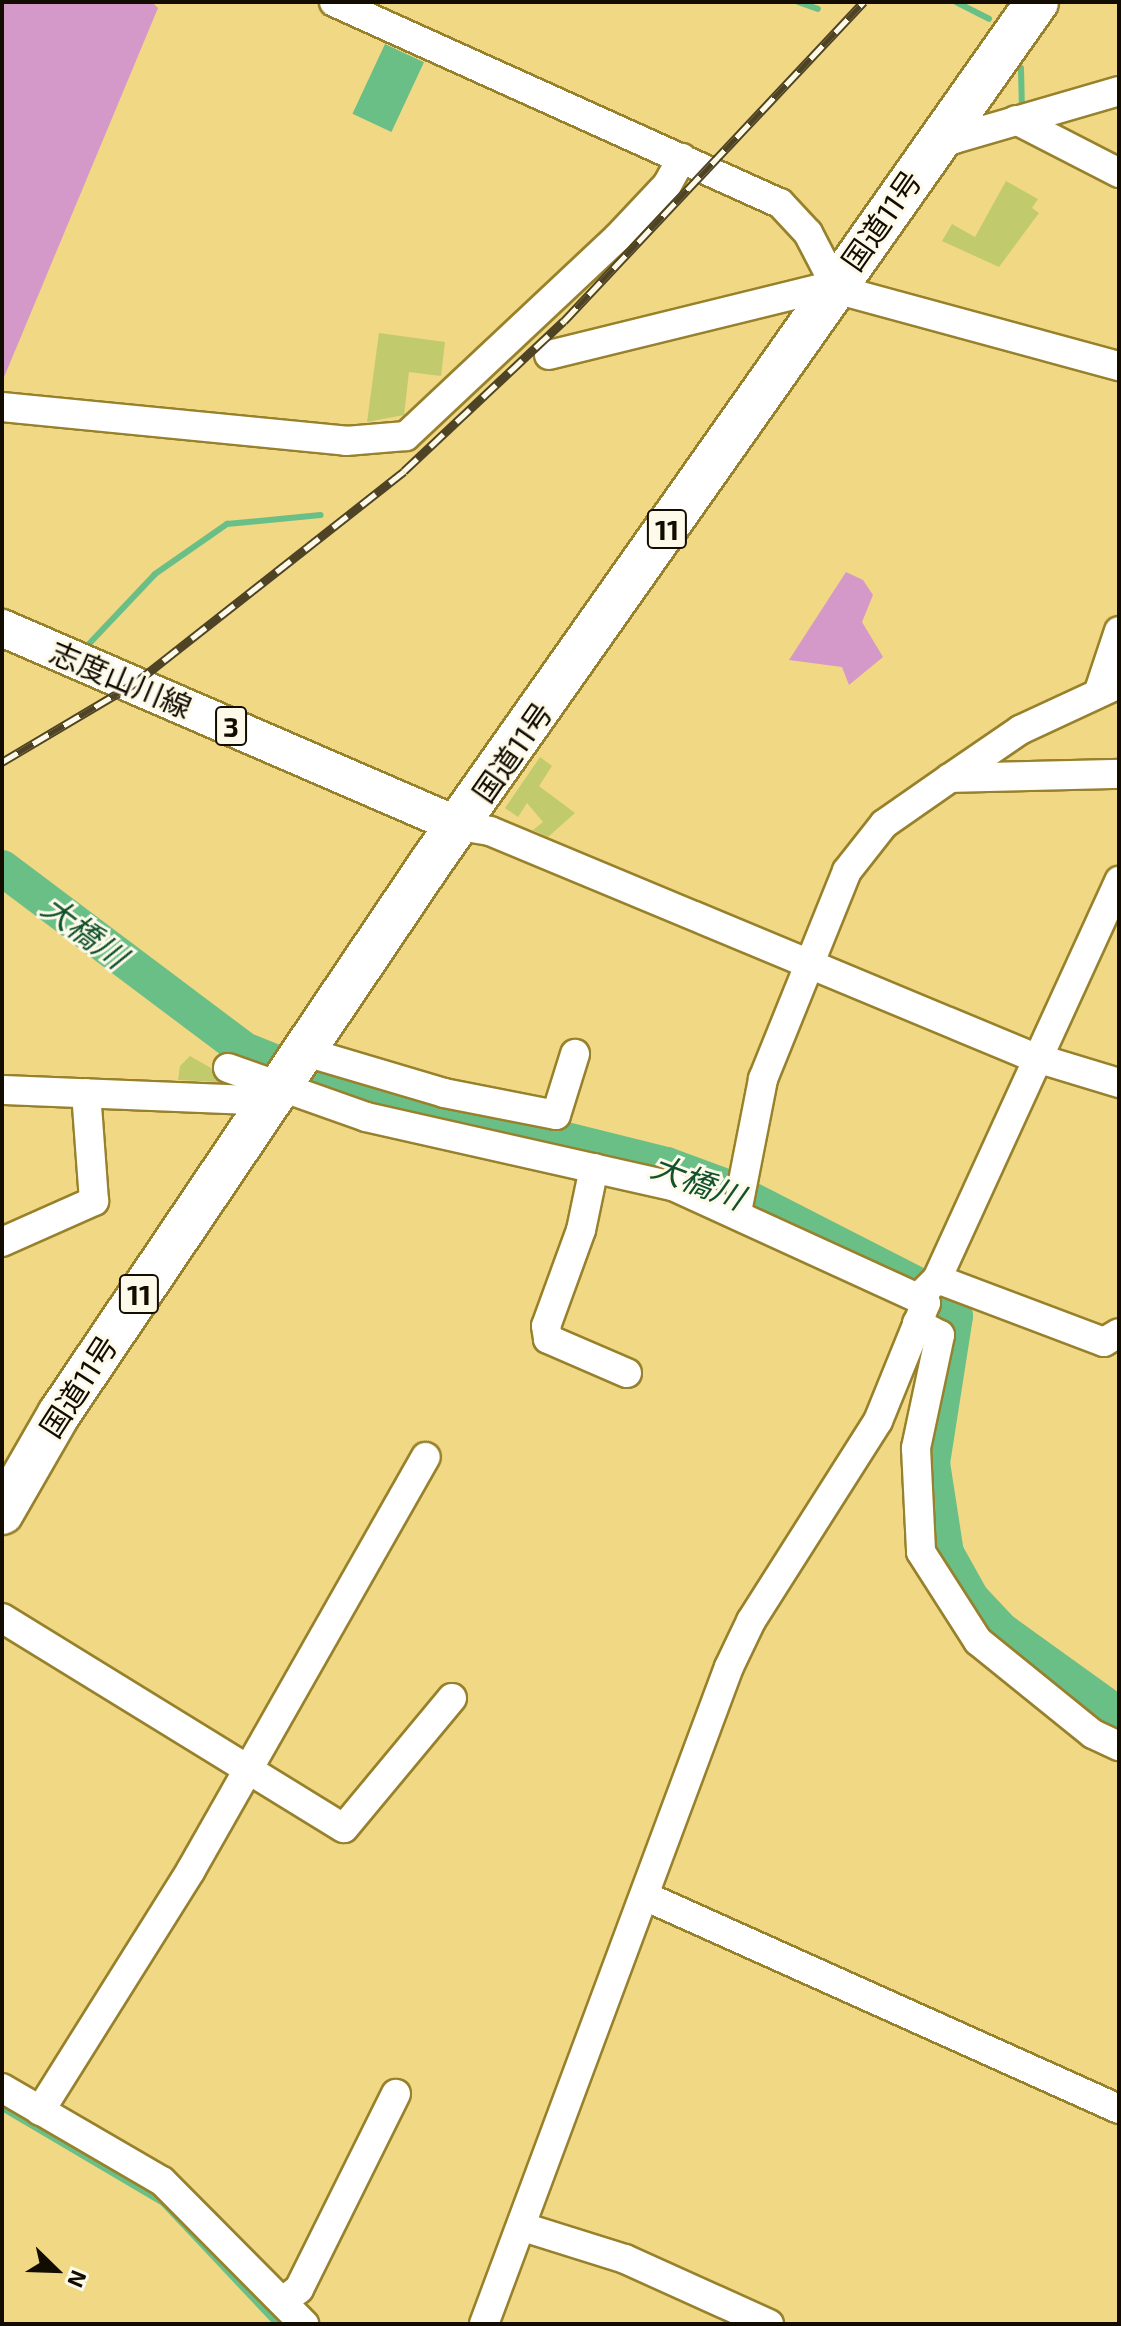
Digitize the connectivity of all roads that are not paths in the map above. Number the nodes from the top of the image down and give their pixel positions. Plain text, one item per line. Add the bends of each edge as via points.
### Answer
1 (334, 2) edge
2 (1037, 2) edge
3 (1119, 91) edge
4 (1016, 120) junction
5 (938, 138) junction
6 (682, 158) junction
7 (1119, 173) edge
8 (835, 285) junction
9 (549, 355) dead end
10 (1119, 366) edge
11 (2, 407) edge
12 (2, 628) edge
13 (1119, 631) edge
14 (1109, 688) edge
15 (1119, 774) edge
16 (950, 778) junction
17 (459, 826) junction
18 (1119, 881) edge
19 (811, 966) junction
20 (575, 1054) dead end
21 (1040, 1059) junction
22 (228, 1068) dead end
23 (290, 1077) junction
24 (1119, 1083) edge
25 (2, 1090) edge
26 (86, 1093) junction
27 (594, 1168) junction
28 (737, 1212) junction
29 (2, 1242) edge
30 (924, 1300) junction
31 (1119, 1333) edge
32 (627, 1373) dead end
33 (426, 1457) dead end
34 (2, 1513) edge
35 (2, 1618) edge
36 (452, 1698) dead end
37 (1119, 1746) edge
38 (250, 1767) junction
39 (647, 1897) junction
40 (2, 2088) edge
41 (396, 2094) dead end
42 (1119, 2109) edge
43 (40, 2111) junction
44 (523, 2227) junction
45 (283, 2301) junction
46 (304, 2324) edge
47 (484, 2324) edge
48 (769, 2324) edge

1 - 6 street
2 - 5 highway, 国道11号 / 11
3 - 4 street
4 - 5 street
4 - 7 street
5 - 8 highway, 国道11号 / 11
6 - 8 street via 780,203 798,218
6 - 11 street via 667,185 607,249 406,436 346,441
8 - 9 street
8 - 10 street
8 - 17 highway, 国道11号 / 11
12 - 17 main road, 志度山川線 / 3
13 - 14 street
14 - 16 street via 1020,730
15 - 16 street
16 - 19 street via 884,824 847,871
17 - 19 street via 490,831
17 - 23 highway, 国道11号 / 11
18 - 21 street
19 - 21 street
19 - 28 street via 763,1079
20 - 23 street via 556,1115 444,1093
21 - 24 street
21 - 30 street
22 - 23 street
23 - 26 street
23 - 27 street via 366,1117
23 - 34 highway, 国道11号 / 11 via 59,1414
25 - 26 street
26 - 29 street via 94,1201
27 - 28 street via 673,1186
27 - 32 street via 581,1230 546,1326 548,1339
28 - 30 street
30 - 31 street via 1104,1342
30 - 37 street via 940,1335 916,1448 921,1552 978,1641 1093,1734
30 - 39 street via 878,1421 745,1633
33 - 38 street
35 - 38 street
36 - 38 street via 344,1828
38 - 43 street
39 - 42 street
39 - 44 street
40 - 43 street
41 - 45 street via 299,2289
43 - 45 street via 162,2181
44 - 47 street
44 - 48 street via 625,2259
45 - 46 street

